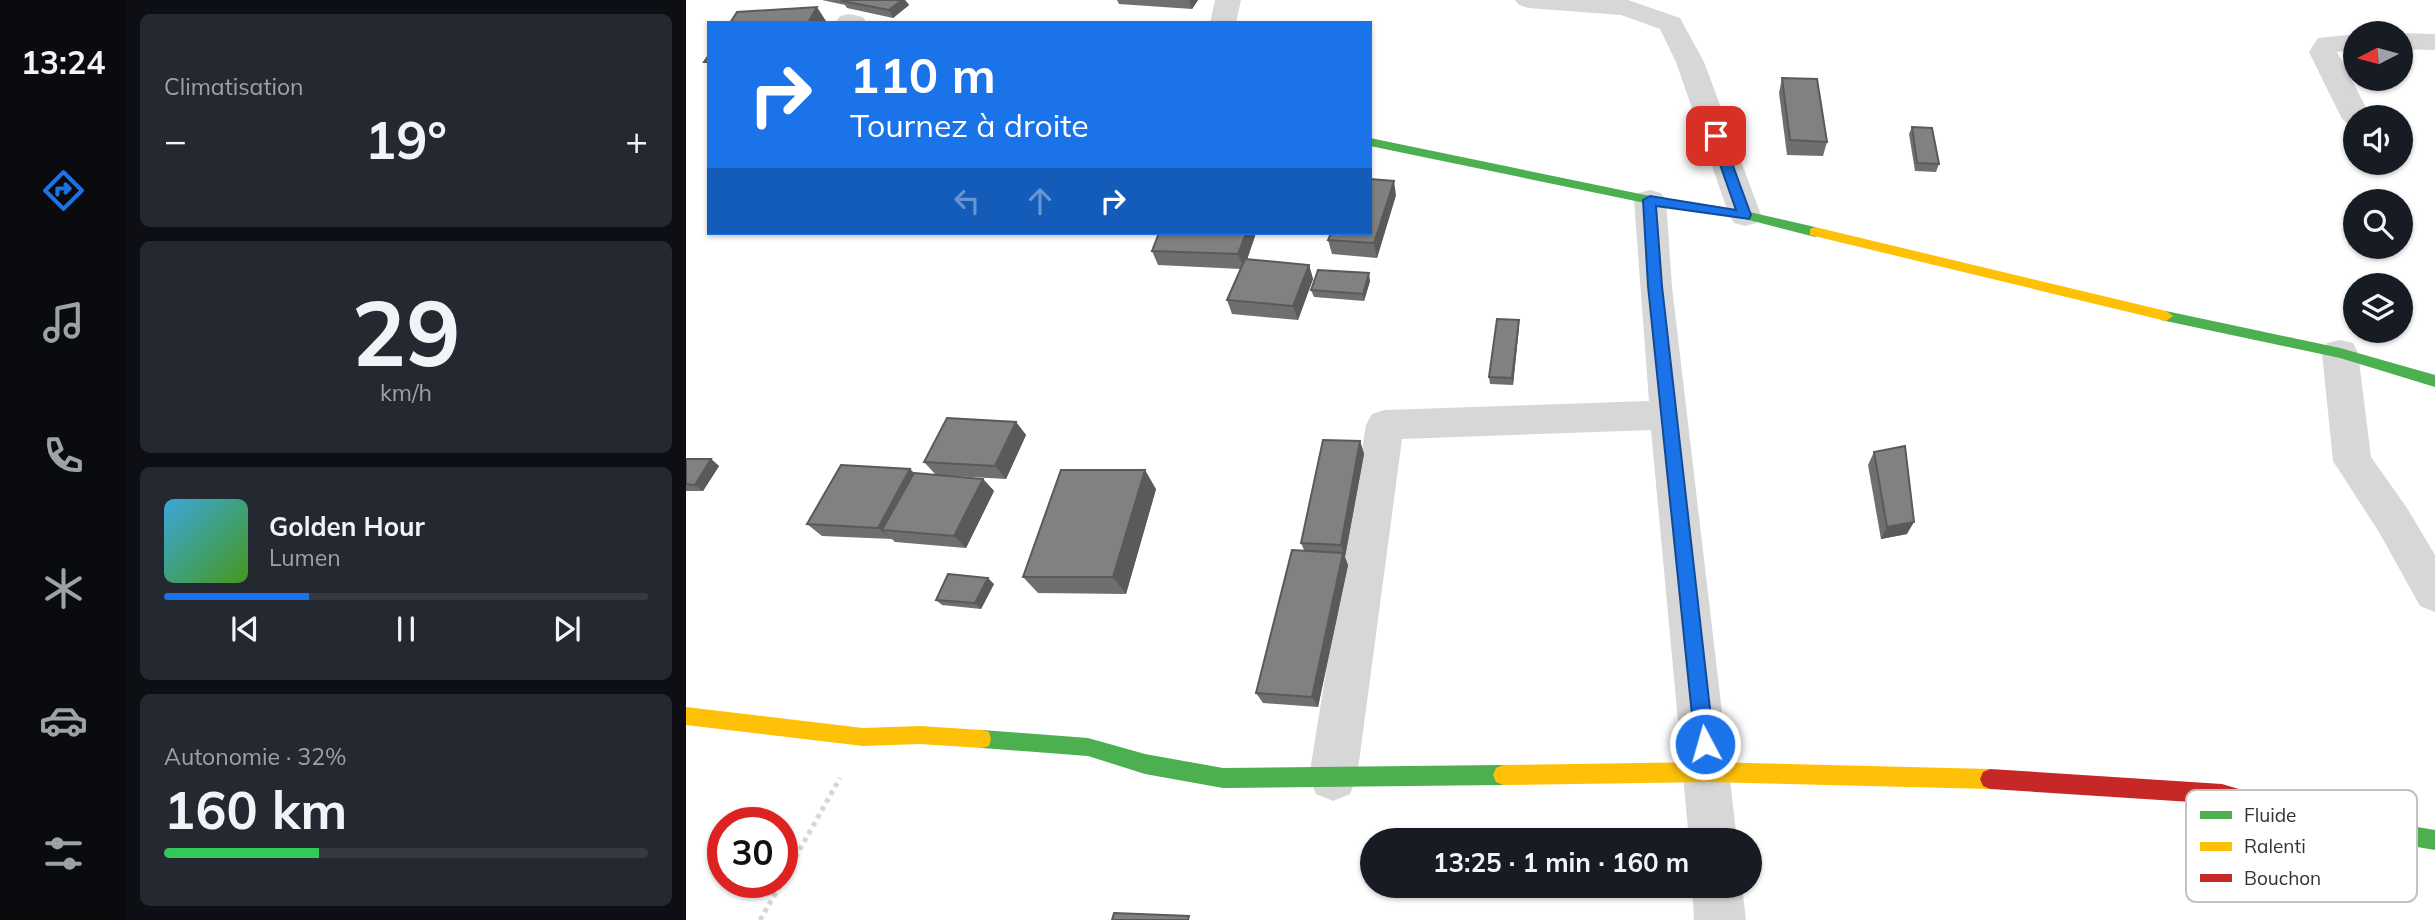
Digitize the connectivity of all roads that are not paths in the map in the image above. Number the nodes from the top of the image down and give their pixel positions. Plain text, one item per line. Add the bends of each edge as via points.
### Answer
1 (1228, 0) edge
2 (1528, 0) edge
3 (1223, 21) edge
4 (2413, 41) edge
5 (2435, 42) edge
6 (2343, 43) edge
7 (2350, 105) edge
8 (1372, 142) edge
9 (1650, 200) junction
10 (1745, 215) junction
11 (2340, 353) junction
12 (2435, 381) edge
13 (1670, 415) junction
14 (2435, 593) edge
15 (686, 716) edge
16 (1708, 772) junction
17 (1333, 778) junction
18 (2186, 792) edge
19 (1712, 828) edge
20 (2417, 837) edge
21 (2435, 840) edge
22 (1718, 898) edge
23 (1720, 920) edge

1 - 3 street
2 - 10 street via 1625,7 1671,24 1690,62
4 - 5 street
6 - 7 street via 2328,44 2323,52
8 - 9 street
9 - 10 street
9 - 13 street
10 - 11 street via 2096,301
11 - 12 street
11 - 14 street via 2352,461
13 - 16 street
13 - 17 street via 1385,425
15 - 17 street via 863,737 920,735 1088,747 1145,764 1223,778
16 - 17 street
16 - 18 street via 2015,780
16 - 19 street
20 - 21 street
22 - 23 street

